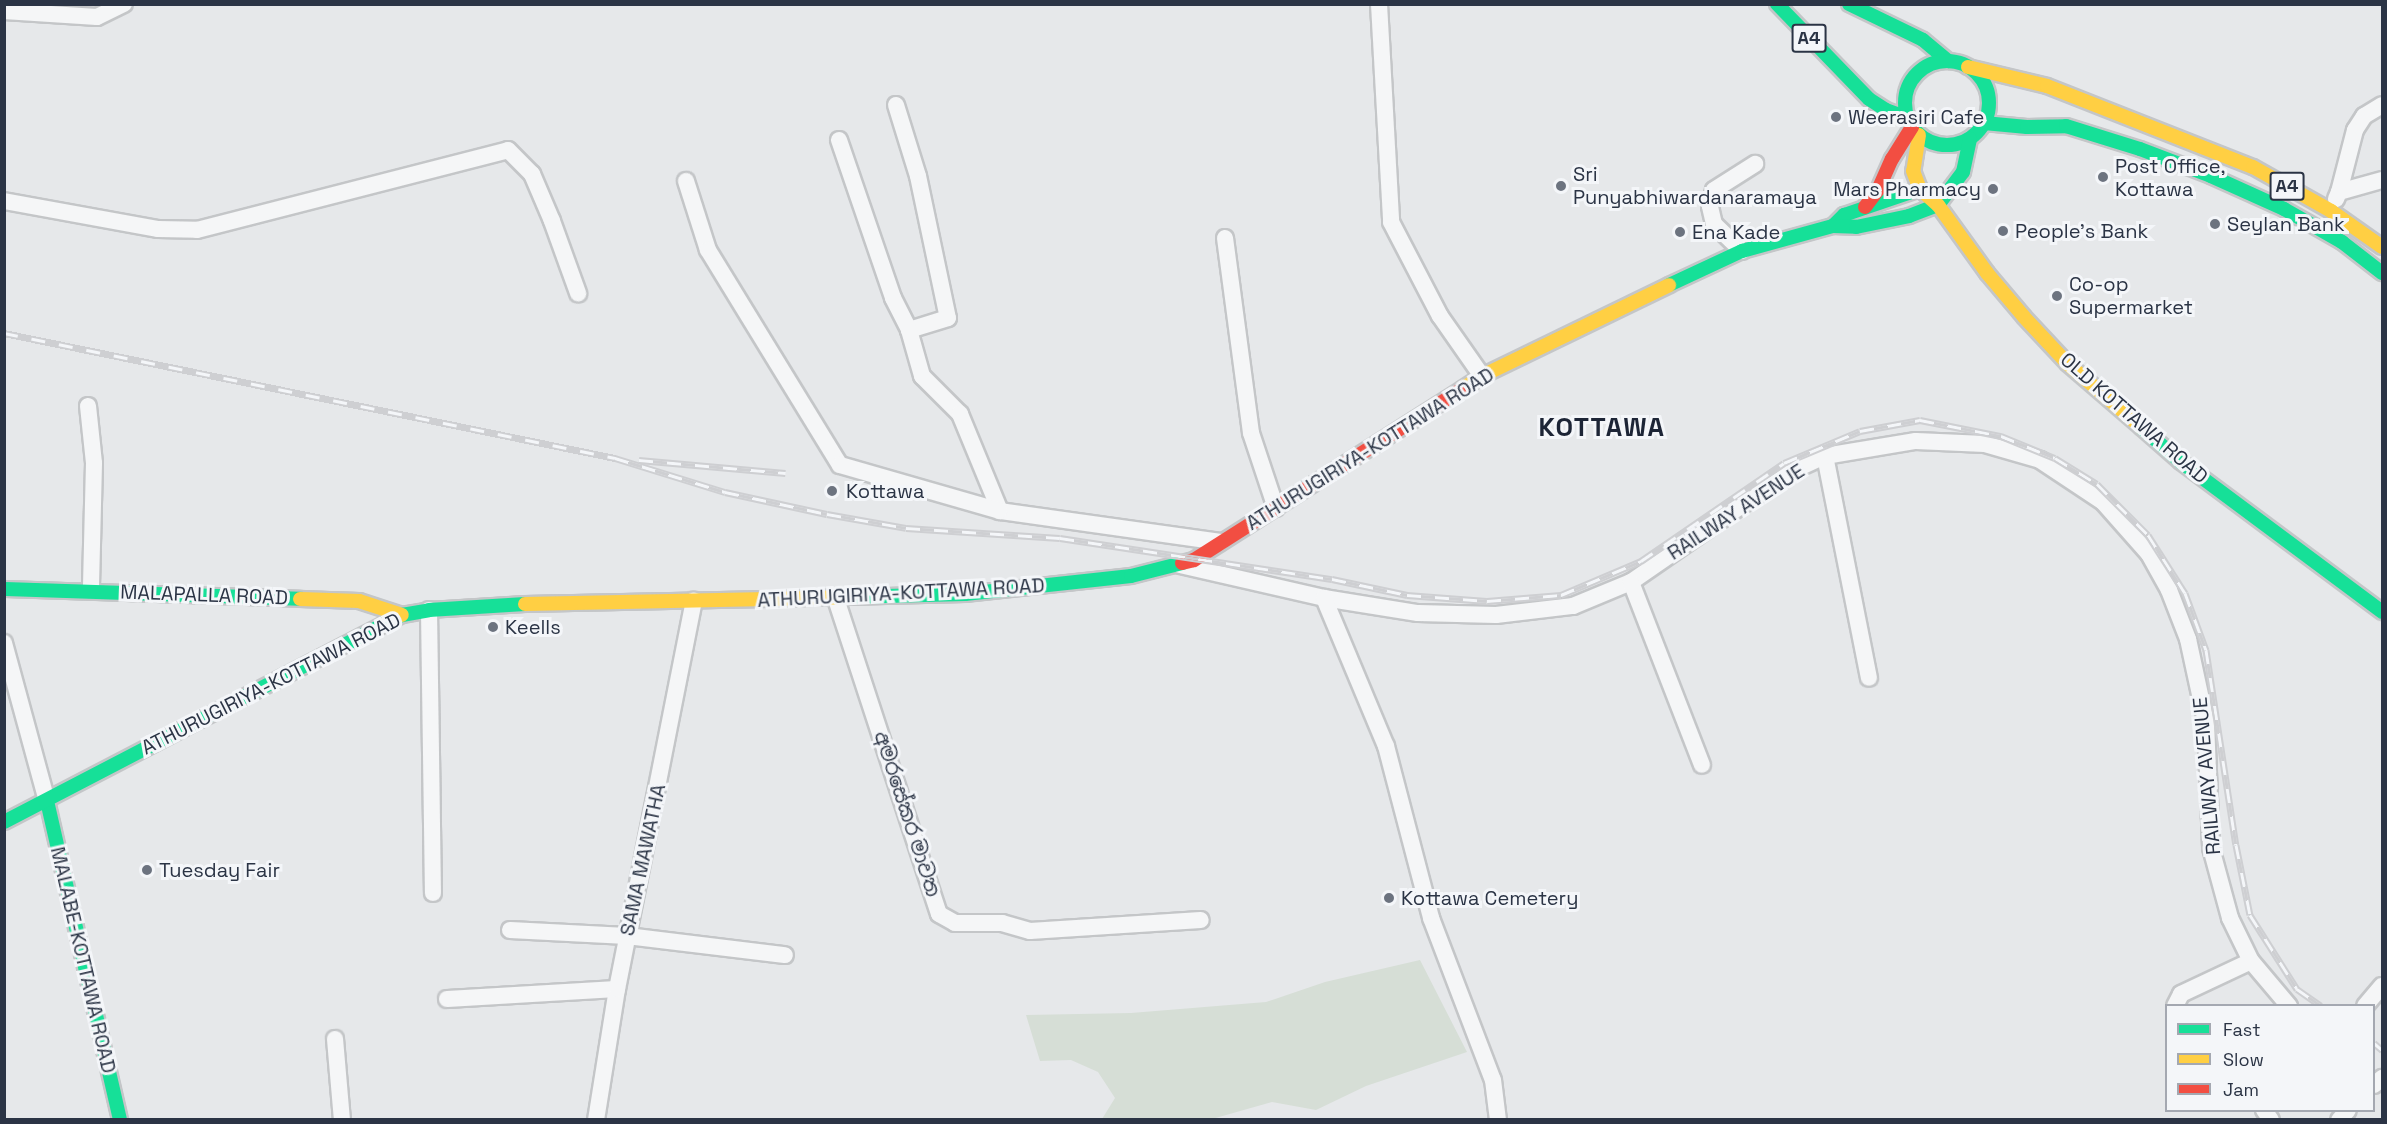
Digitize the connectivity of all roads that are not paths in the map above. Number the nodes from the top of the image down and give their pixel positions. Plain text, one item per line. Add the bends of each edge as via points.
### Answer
1 (124, 4) edge
2 (1379, 4) edge
3 (1777, 4) edge
4 (1849, 4) edge
5 (4, 11) edge
6 (1948, 61) junction
7 (1968, 67) junction
8 (896, 105) dead end
9 (2382, 105) edge
10 (1984, 123) junction
11 (1913, 126) junction
12 (1970, 139) junction
13 (839, 140) dead end
14 (1755, 164) dead end
15 (2382, 180) edge
16 (686, 181) dead end
17 (1920, 189) junction
18 (2338, 192) junction
19 (4, 201) edge
20 (1938, 206) junction
21 (1865, 207) junction
22 (2331, 211) junction
23 (1833, 226) junction
24 (1225, 238) dead end
25 (2382, 247) edge
26 (1742, 251) junction
27 (2382, 273) edge
28 (578, 293) dead end
29 (909, 330) junction
30 (1482, 376) junction
31 (88, 406) dead end
32 (1825, 456) junction
33 (1276, 508) junction
34 (1000, 511) junction
35 (1220, 542) junction
36 (1175, 564) junction
37 (1631, 582) junction
38 (4, 590) edge
39 (91, 590) junction
40 (836, 598) junction
41 (1324, 598) junction
42 (694, 601) junction
43 (429, 610) junction
44 (2382, 612) edge
45 (402, 615) junction
46 (4, 642) edge
47 (1869, 678) dead end
48 (1702, 765) dead end
49 (47, 801) junction
50 (4, 822) edge
51 (433, 893) dead end
52 (1201, 920) dead end
53 (510, 930) dead end
54 (627, 936) junction
55 (785, 955) dead end
56 (2251, 961) junction
57 (2382, 986) edge
58 (617, 989) junction
59 (447, 999) dead end
60 (2176, 1004) edge
61 (2288, 1004) edge
62 (2366, 1004) edge
63 (335, 1039) dead end
64 (120, 1119) edge
65 (342, 1119) edge
66 (596, 1119) edge
67 (1498, 1119) edge

1 - 5 street via 97,17
2 - 30 street via 1391,222 1440,316
3 - 11 main road, A4 via 1869,99
4 - 6 main road, A4 via 1923,40
6 - 7 main road
6 - 11 main road via 1922,69 1912,79 1905,105
7 - 10 main road via 1986,86 1989,98
7 - 22 main road, A4 via 2047,86 2133,118 2253,167
8 - 29 street via 918,176 948,318
9 - 18 street via 2364,116 2355,130
10 - 12 main road
10 - 27 main road, A4 via 2035,128 2066,126 2211,176 2284,209 2342,242
11 - 12 main road via 1930,142 1944,145
11 - 17 main road via 1913,171
11 - 21 main road
12 - 20 main road via 1963,172
13 - 29 street via 893,297
14 - 26 street via 1714,190 1710,206 1714,224
15 - 18 street
16 - 34 street via 708,250 840,465
17 - 20 main road, OLD KOTTAWA ROAD
17 - 21 main road, ATHURUGIRIYA-KOTTAWA ROAD
18 - 22 street
19 - 28 street via 158,229 197,230 508,150 532,174
20 - 23 main road, ATHURUGIRIYA-KOTTAWA ROAD via 1877,223
20 - 44 main road, OLD KOTTAWA ROAD via 1987,273 2068,364 2181,462
21 - 23 main road, ATHURUGIRIYA-KOTTAWA ROAD
22 - 25 main road, A4
23 - 26 main road, ATHURUGIRIYA-KOTTAWA ROAD
24 - 33 street via 1251,433
26 - 30 main road, ATHURUGIRIYA-KOTTAWA ROAD
29 - 34 street via 922,376 960,414
30 - 33 main road, ATHURUGIRIYA-KOTTAWA ROAD
31 - 39 street via 94,463
32 - 37 street, RAILWAY AVENUE via 1790,472
32 - 47 street
32 - 56 street, RAILWAY AVENUE via 1916,441 1985,444 2040,459 2103,502 2149,554 2169,590 2188,639 2206,722 2211,848 2230,918
33 - 35 main road, ATHURUGIRIYA-KOTTAWA ROAD
34 - 35 street
35 - 36 main road, ATHURUGIRIYA-KOTTAWA ROAD via 1194,560
36 - 40 main road, ATHURUGIRIYA-KOTTAWA ROAD via 1131,576 1042,587
36 - 41 street, RAILWAY AVENUE
37 - 41 street, RAILWAY AVENUE via 1573,606 1496,615 1419,613
37 - 48 street
38 - 39 main road, MALAPALLA ROAD
39 - 45 main road, MALAPALLA ROAD via 358,601
40 - 42 main road, ATHURUGIRIYA-KOTTAWA ROAD
40 - 52 street, අමරසේකර මාවත via 939,914 955,922 1002,923 1030,931
41 - 67 street via 1386,746 1431,918 1493,1080
42 - 43 main road, ATHURUGIRIYA-KOTTAWA ROAD
42 - 54 street, SAMA MAWATHA
43 - 45 main road, ATHURUGIRIYA-KOTTAWA ROAD
43 - 51 street
45 - 49 main road, ATHURUGIRIYA-KOTTAWA ROAD
46 - 49 street
49 - 50 main road, ATHURUGIRIYA-KOTTAWA ROAD
49 - 64 main road, MALABE-KOTTAWA ROAD
53 - 54 street
54 - 55 street
54 - 58 street, SAMA MAWATHA
56 - 60 street via 2181,994
56 - 61 street, RAILWAY AVENUE
57 - 62 street
58 - 59 street
58 - 66 street, SAMA MAWATHA
63 - 65 street

